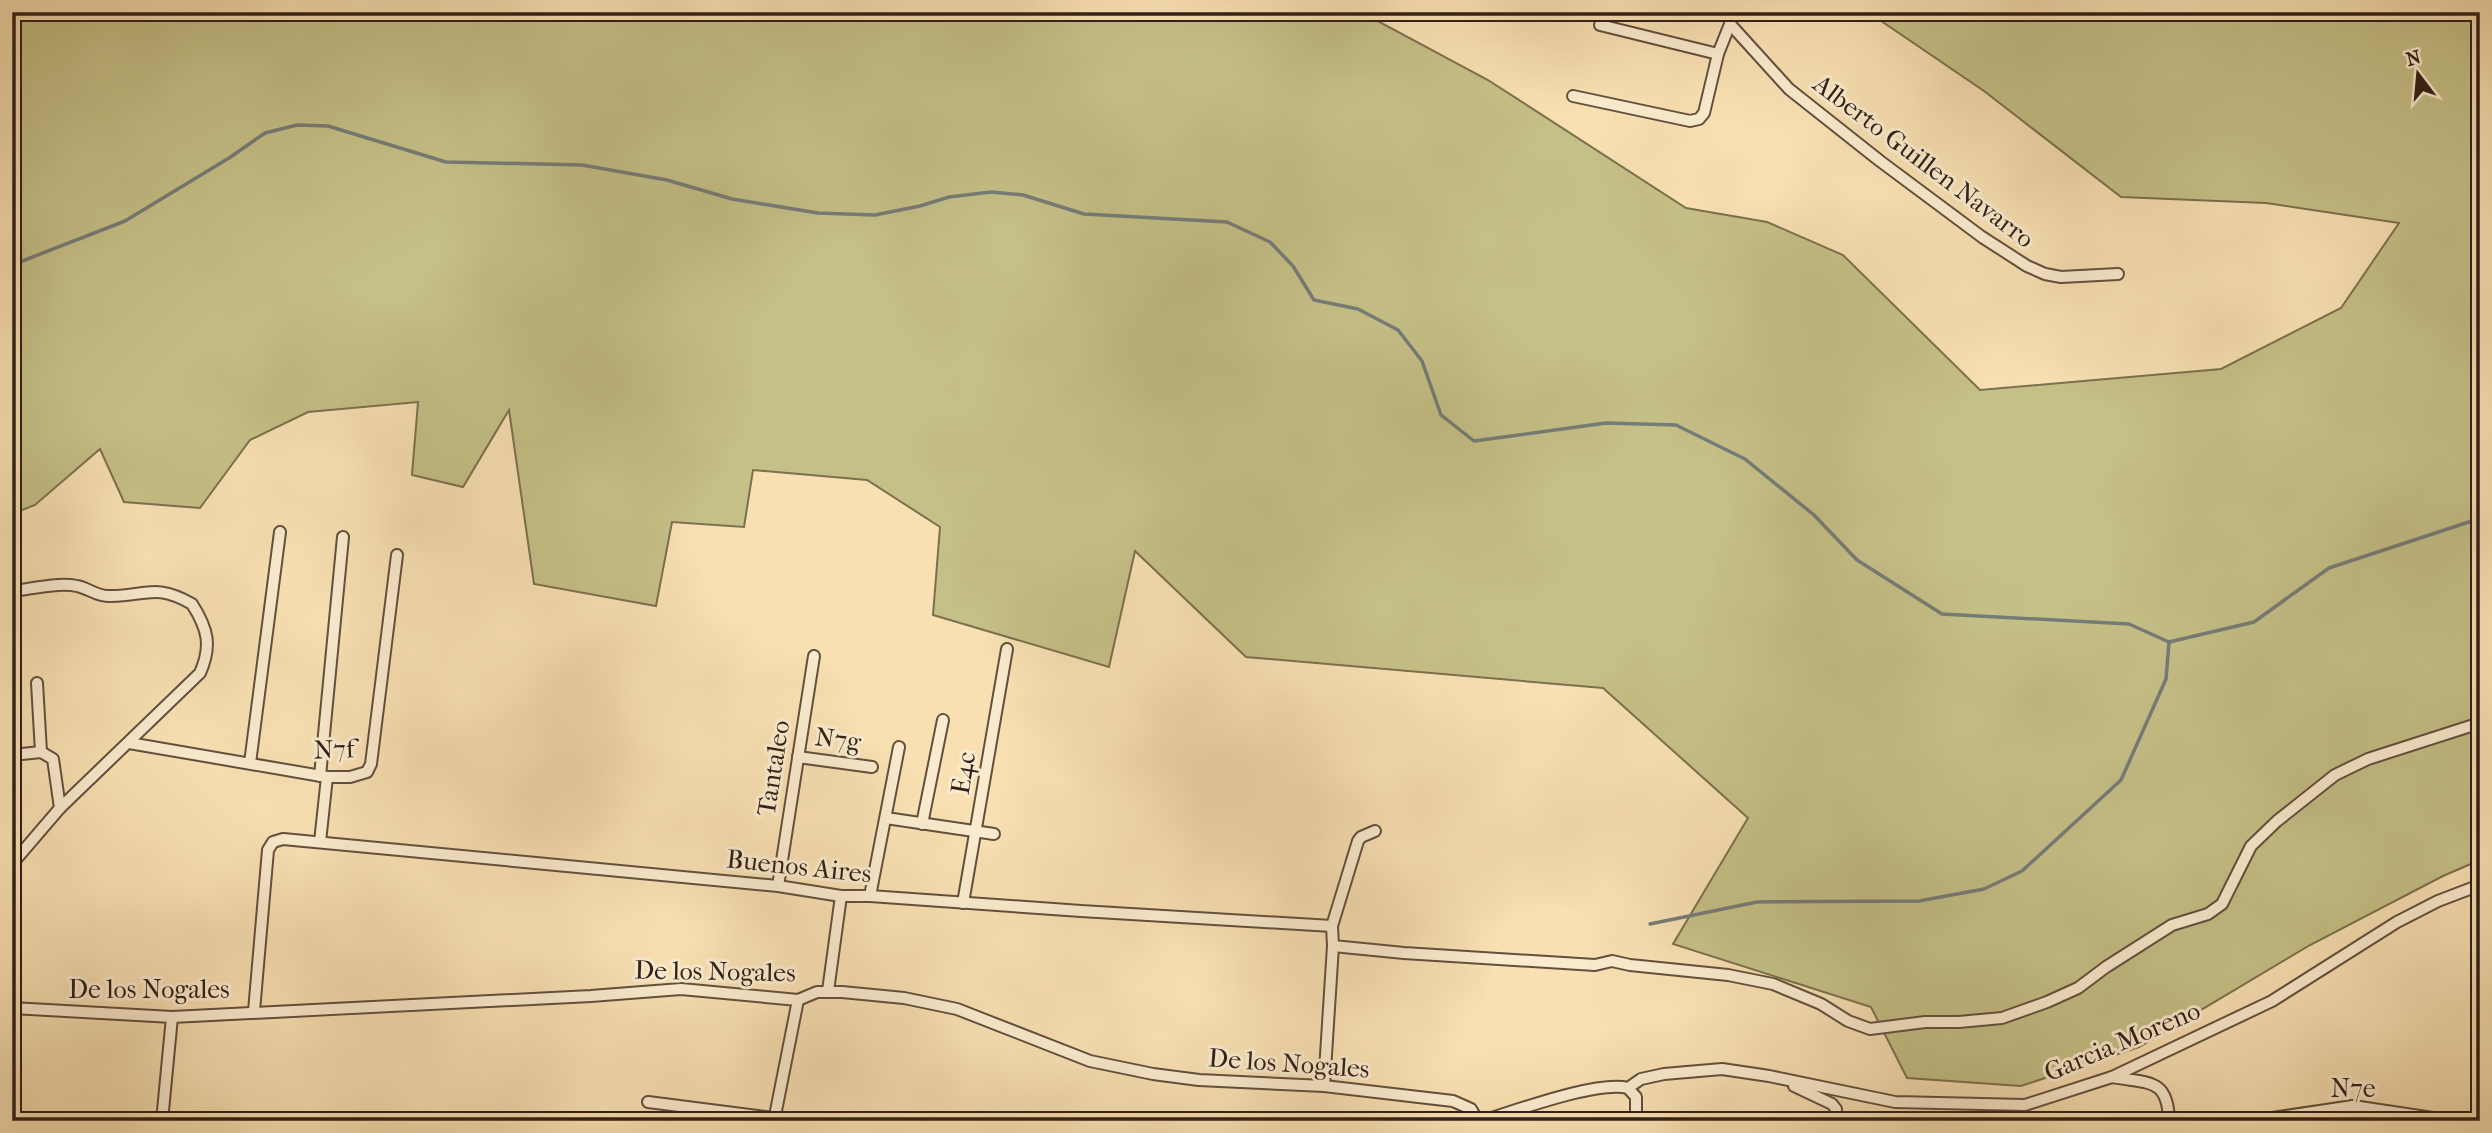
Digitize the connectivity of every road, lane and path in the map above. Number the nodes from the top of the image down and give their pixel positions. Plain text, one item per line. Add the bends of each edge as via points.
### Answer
1 (1730, 18) edge
2 (1600, 25) dead end
3 (1718, 54) junction
4 (1573, 96) dead end
5 (2118, 274) dead end
6 (280, 532) dead end
7 (344, 537) dead end
8 (397, 555) dead end
9 (12, 591) edge
10 (1007, 649) dead end
11 (814, 656) dead end
12 (37, 682) dead end
13 (943, 720) dead end
14 (2480, 723) edge
15 (129, 743) junction
16 (899, 747) dead end
17 (41, 752) junction
18 (12, 755) edge
19 (798, 757) junction
20 (250, 763) junction
21 (872, 767) dead end
22 (323, 776) junction
23 (60, 808) junction
24 (886, 818) junction
25 (922, 824) junction
26 (1375, 831) dead end
27 (975, 832) junction
28 (994, 834) dead end
29 (320, 842) junction
30 (12, 864) edge
31 (778, 886) junction
32 (2480, 887) edge
33 (870, 895) junction
34 (841, 896) junction
35 (963, 903) junction
36 (1332, 926) junction
37 (1333, 946) junction
38 (828, 991) junction
39 (798, 1000) junction
40 (12, 1008) edge
41 (254, 1011) junction
42 (172, 1017) junction
43 (2112, 1077) junction
44 (1786, 1081) junction
45 (1324, 1086) junction
46 (1628, 1088) junction
47 (648, 1102) dead end
48 (2353, 1106) junction
49 (774, 1119) edge
50 (162, 1121) edge
51 (1480, 1121) edge
52 (1636, 1121) edge
53 (1835, 1121) edge
54 (2169, 1121) edge
55 (2252, 1121) edge
56 (2351, 1121) edge
57 (2453, 1121) edge

1 - 3 street
1 - 5 street, Alberto Guillen Navarro via 1788,89 1982,237 2045,274 2081,278
2 - 3 street
3 - 4 street via 1699,119 1690,121
6 - 20 street
7 - 22 street
8 - 22 street, N7f via 371,764 363,774
9 - 15 street via 74,585 100,596 163,592 192,604 208,638 200,673
10 - 27 street, E4c
11 - 19 street, Tantaleo
12 - 17 street
13 - 25 street
14 - 37 street via 2368,759 2335,775 2251,846 2222,904 2208,915 2172,925 2078,988 2002,1018 1870,1029 1773,984 1728,975 1612,961 1595,965
15 - 20 street, N7f
15 - 23 street
16 - 24 street
17 - 18 street
17 - 23 street via 53,759
19 - 21 street, N7g
19 - 31 street, Tantaleo
20 - 22 street, N7f
22 - 29 street
23 - 30 street
24 - 25 street
24 - 33 street
25 - 27 street
26 - 36 street via 1358,841
27 - 28 street
27 - 35 street, E4c
29 - 31 street, Buenos Aires
29 - 41 street, Buenos Aires via 283,839 268,850
31 - 34 street, Buenos Aires
32 - 43 street, Garcia Moreno via 2397,922 2272,1001
33 - 34 street, Buenos Aires
33 - 35 street, Buenos Aires
34 - 38 street
35 - 36 street, Buenos Aires
36 - 37 street
37 - 45 street
38 - 39 street, De los Nogales
38 - 45 street, De los Nogales via 904,998 957,1009 1107,1066 1199,1080
39 - 41 street, De los Nogales via 681,989
39 - 49 street
40 - 42 street, De los Nogales
41 - 42 street, De los Nogales
42 - 50 street
43 - 44 street, Garcia Moreno via 2025,1105 1895,1102
43 - 54 street via 2157,1086 2168,1103
44 - 46 street, Garcia Moreno via 1706,1069 1641,1079
44 - 53 street via 1832,1104
45 - 51 street, De los Nogales via 1453,1101 1471,1109
46 - 51 street, Garcia Moreno via 1605,1087
46 - 52 street via 1636,1097
47 - 49 street
48 - 55 street, N7e
48 - 56 street
48 - 57 street, N7e

